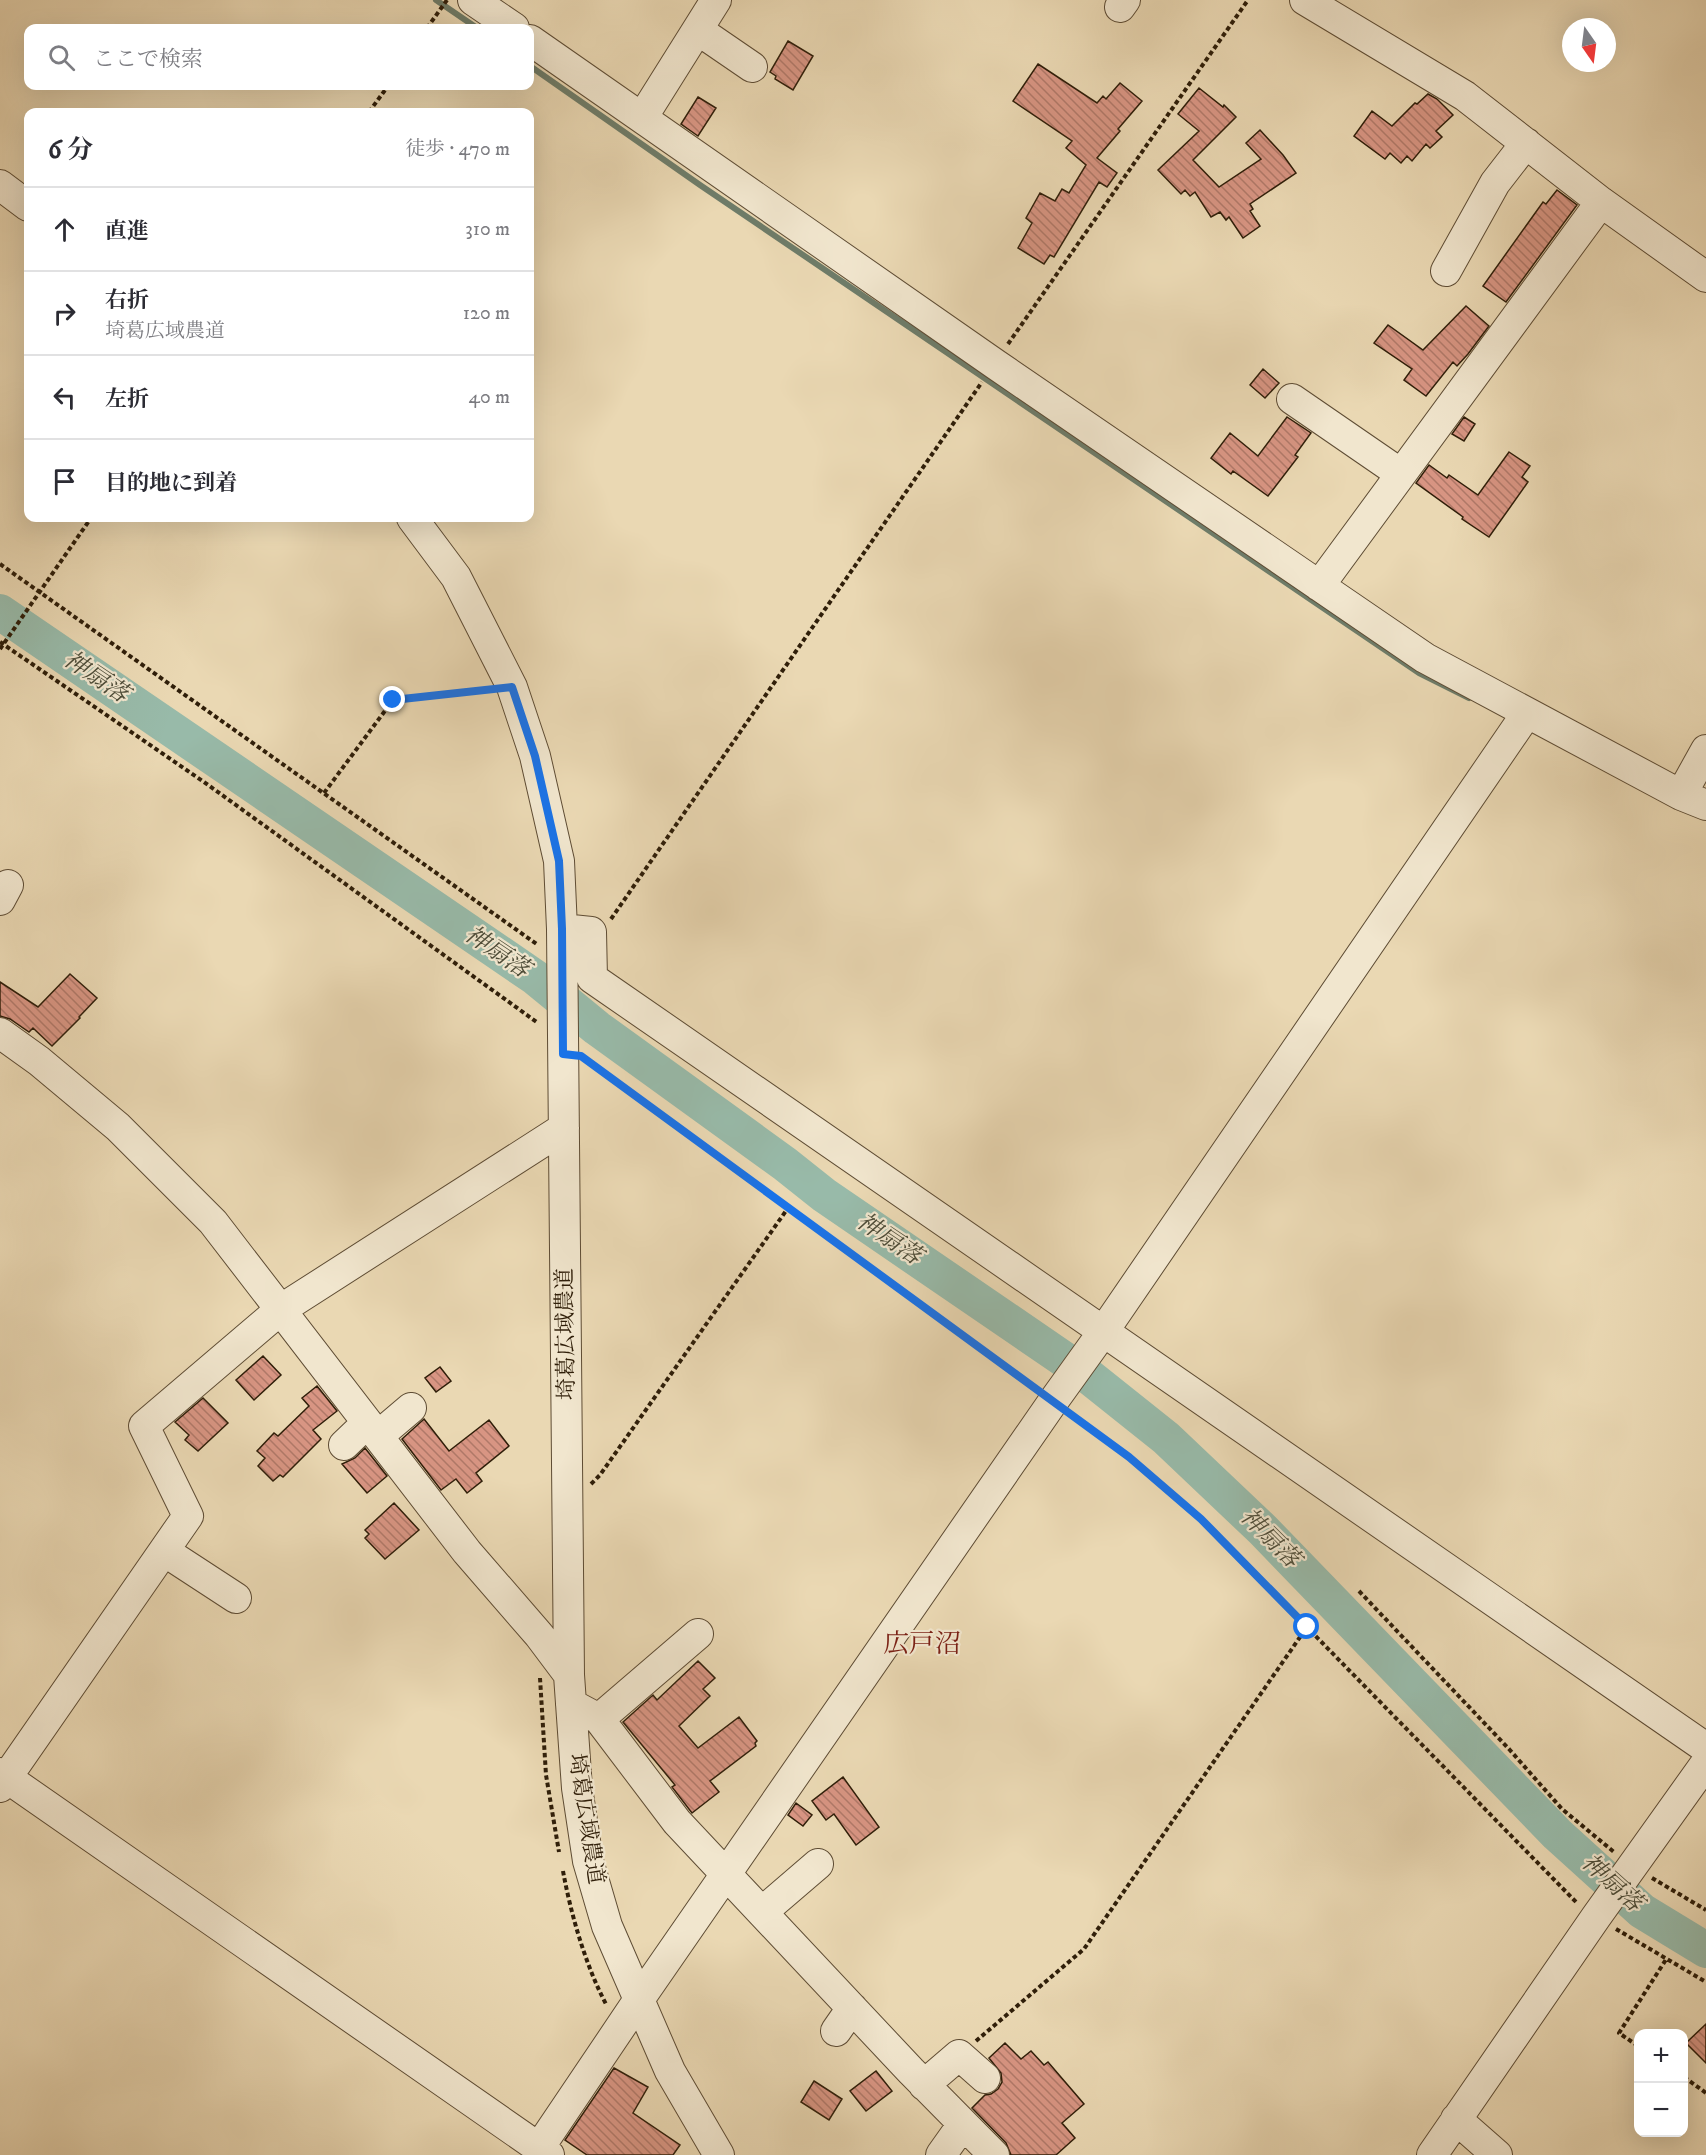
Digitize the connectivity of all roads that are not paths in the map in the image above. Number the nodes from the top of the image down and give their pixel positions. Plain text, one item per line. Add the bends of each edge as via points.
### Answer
1 (473, 0) edge
2 (716, 0) edge
3 (1305, 0) edge
4 (508, 24) edge
5 (698, 30) junction
6 (534, 43) edge
7 (752, 67) dead end
8 (642, 118) junction
9 (1526, 143) junction
10 (0, 185) edge
11 (1601, 202) junction
12 (24, 203) edge
13 (1446, 271) dead end
14 (1706, 277) edge
15 (1293, 399) dead end
16 (1401, 474) junction
17 (415, 522) edge
18 (1319, 586) junction
19 (1527, 713) junction
20 (1706, 750) edge
21 (1694, 800) edge
22 (562, 929) junction
23 (0, 1034) edge
24 (564, 1128) junction
25 (280, 1310) junction
26 (1102, 1332) junction
27 (411, 1408) dead end
28 (372, 1429) junction
29 (344, 1445) dead end
30 (164, 1551) junction
31 (236, 1598) dead end
32 (698, 1634) dead end
33 (569, 1675) junction
34 (571, 1704) junction
35 (599, 1719) junction
36 (1706, 1748) edge
37 (1706, 1762) edge
38 (2, 1779) edge
39 (818, 1864) dead end
40 (725, 1874) junction
41 (762, 1912) junction
42 (638, 2001) junction
43 (985, 2078) dead end
44 (924, 2085) junction
45 (1456, 2119) junction
46 (963, 2124) junction
47 (544, 2151) edge
48 (719, 2155) edge
49 (941, 2155) edge
50 (994, 2155) edge
51 (1432, 2155) edge
52 (1497, 2155) edge

1 - 4 street
2 - 5 street
3 - 9 street via 1465,96
5 - 7 street
5 - 8 street
6 - 8 street
8 - 18 street
9 - 11 street
9 - 13 street via 1495,183
10 - 12 street
11 - 14 street
11 - 16 street
15 - 16 street
16 - 18 street
17 - 22 street, 埼葛広域農道 via 456,577 512,687 535,756 559,861
18 - 19 street via 1425,658
19 - 21 street
19 - 26 street
20 - 21 street
22 - 24 street, 埼葛広域農道
22 - 26 street via 591,932 592,978
23 - 25 street via 109,1120 165,1174 213,1222
24 - 25 street
24 - 33 street, 埼葛広域農道
25 - 28 street
25 - 30 street via 144,1426 188,1516
26 - 36 street
26 - 40 street
27 - 28 street
28 - 29 street
28 - 33 street
30 - 31 street
30 - 38 street
32 - 35 street
33 - 34 street, 埼葛広域農道
34 - 35 street
34 - 42 street, 埼葛広域農道 via 588,1861 607,1926
35 - 40 street via 677,1822
37 - 45 street
38 - 47 street
39 - 41 street
40 - 41 street
40 - 42 street
41 - 44 street via 844,2020
42 - 47 street
42 - 48 street, 埼葛広域農道 via 670,2071
43 - 44 street via 959,2055
44 - 46 street
45 - 51 street
45 - 52 street
46 - 49 street
46 - 50 street

